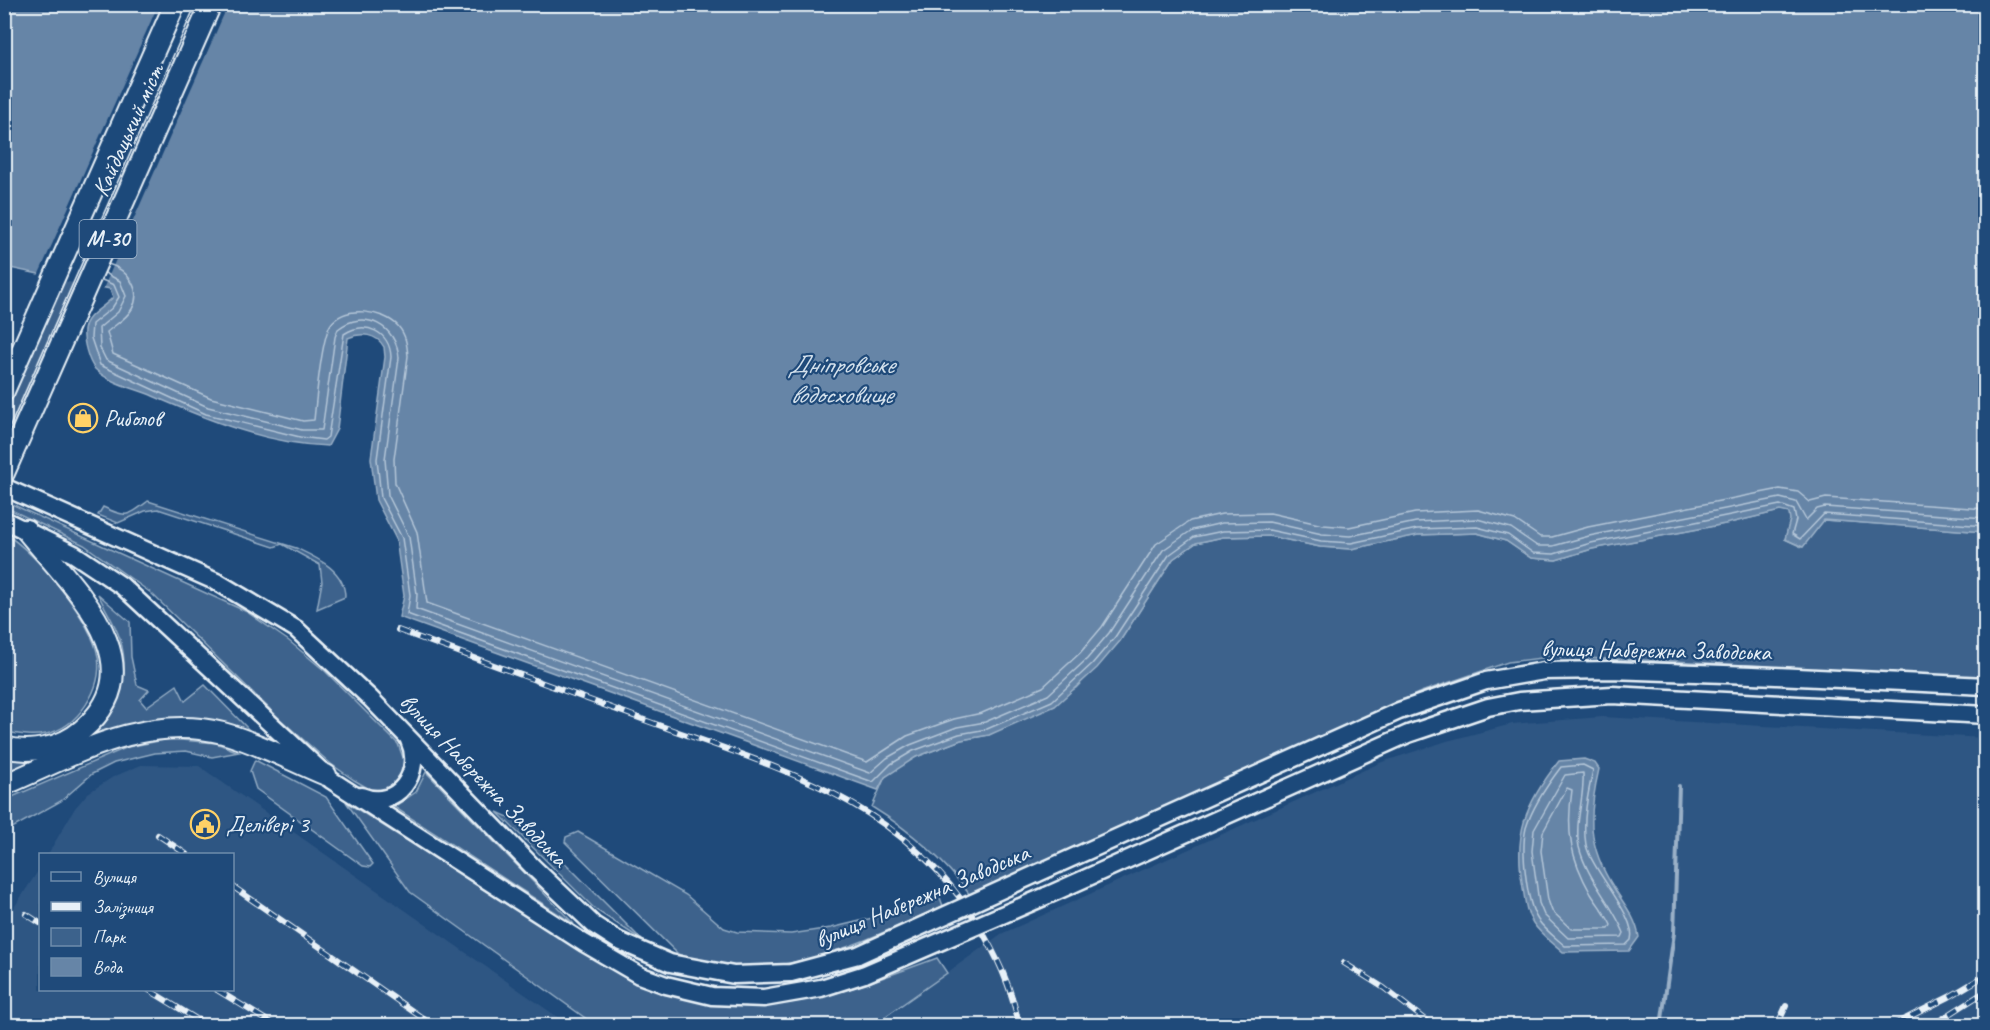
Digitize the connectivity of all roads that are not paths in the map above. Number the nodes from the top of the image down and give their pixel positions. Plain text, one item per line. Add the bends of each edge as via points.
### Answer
1 (175, 4) edge
2 (211, 4) edge
3 (4, 391) edge
4 (4, 474) edge
5 (4, 488) edge
6 (4, 520) edge
7 (26, 530) junction
8 (1986, 686) edge
9 (1986, 715) edge
10 (408, 739) junction
11 (4, 747) edge
12 (326, 775) junction
13 (4, 785) edge
14 (354, 794) junction

1 - 3 highway, Кайдацький міст / М-30
2 - 4 highway, Кайдацький міст / М-30
5 - 10 main road, вулиця Набережна Заводська via 219,583 280,618 322,651
6 - 7 main road, вулиця Набережна Заводська
7 - 11 highway via 89,605 107,640 112,671 104,704 93,721 75,736 34,750
7 - 12 main road, вулиця Набережна Заводська via 74,554 122,586
8 - 10 main road, вулиця Набережна Заводська, bridge via 1610,670 1515,674 1399,711 858,955 806,970 760,976 696,970 645,954 594,925
9 - 14 main road, вулиця Набережна Заводська, bridge via 1612,695 1488,707 1408,734 865,974 822,988 764,998 712,996 639,975
10 - 14 main road via 413,768 406,785 398,793 378,799
12 - 13 highway via 224,734 157,728 105,742
12 - 14 main road, вулиця Набережна Заводська

